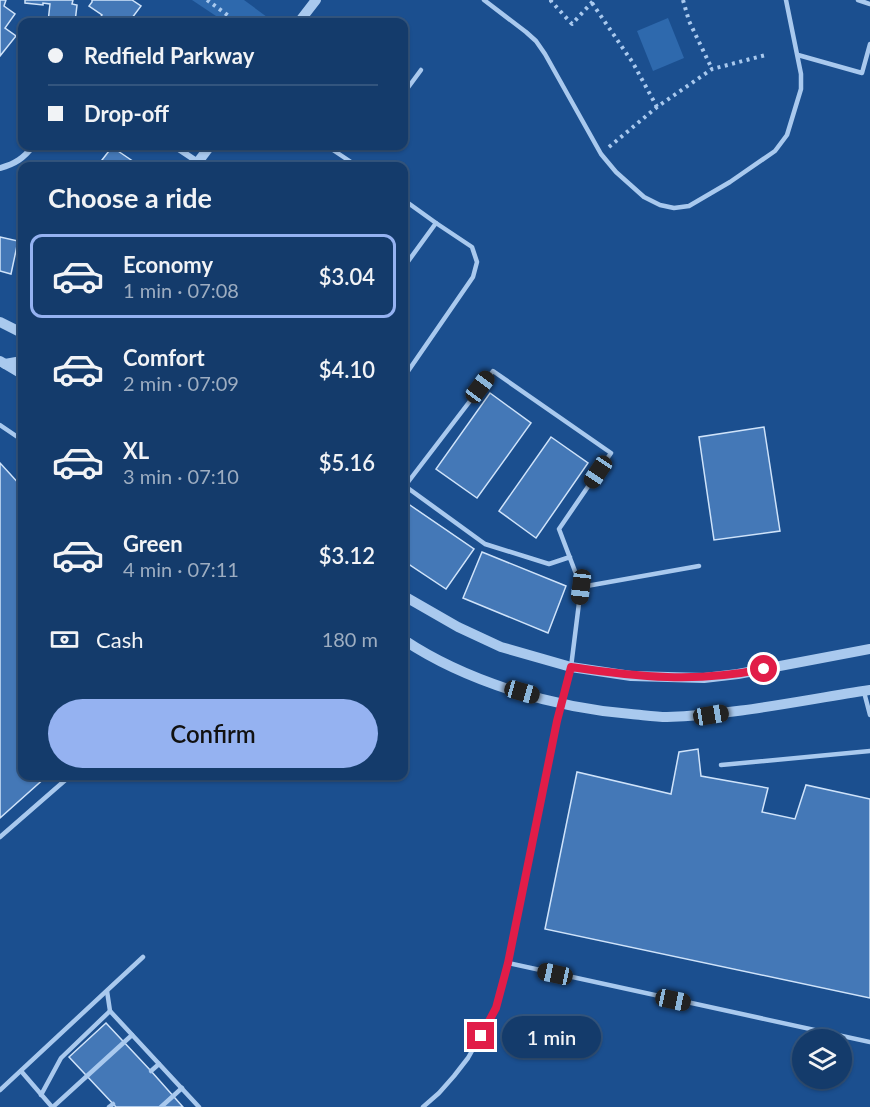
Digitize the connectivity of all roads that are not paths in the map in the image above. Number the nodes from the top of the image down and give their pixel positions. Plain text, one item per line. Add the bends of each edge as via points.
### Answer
1 (315, 0) edge
2 (484, 0) edge
3 (786, 0) edge
4 (858, 0) edge
5 (870, 4) edge
6 (302, 18) edge
7 (870, 44) edge
8 (798, 55) junction
9 (421, 70) dead end
10 (408, 88) edge
11 (30, 150) edge
12 (179, 150) edge
13 (333, 150) edge
14 (194, 162) edge
15 (351, 162) edge
16 (0, 168) edge
17 (408, 203) edge
18 (436, 223) junction
19 (408, 262) edge
20 (0, 322) edge
21 (18, 331) edge
22 (18, 361) edge
23 (3, 363) edge
24 (408, 371) edge
25 (18, 372) edge
26 (0, 425) edge
27 (18, 437) edge
28 (408, 481) edge
29 (408, 489) edge
30 (570, 557) junction
31 (699, 566) dead end
32 (581, 587) junction
33 (408, 599) edge
34 (408, 642) edge
35 (870, 649) edge
36 (571, 667) junction
37 (867, 690) edge
38 (561, 704) junction
39 (870, 716) edge
40 (870, 751) edge
41 (721, 765) dead end
42 (65, 780) edge
43 (0, 837) edge
44 (143, 957) dead end
45 (508, 963) junction
46 (107, 991) junction
47 (110, 1011) junction
48 (132, 1035) junction
49 (870, 1042) edge
50 (159, 1064) junction
51 (21, 1071) junction
52 (150, 1071) dead end
53 (182, 1088) junction
54 (0, 1090) edge
55 (41, 1095) junction
56 (52, 1107) edge
57 (161, 1107) edge
58 (199, 1107) edge
59 (423, 1107) edge

1 - 6 street
2 - 8 lane via 536,41 601,154 616,172 644,197 674,208 689,206 775,151 787,135 801,89
3 - 8 lane
4 - 5 lane
7 - 8 lane via 862,74
9 - 10 lane
11 - 16 street via 11,165
12 - 14 street
13 - 15 lane
17 - 18 lane
18 - 19 lane
18 - 24 lane via 472,247 477,262 473,277
20 - 21 street
22 - 23 street
23 - 25 street
26 - 27 lane
28 - 30 lane via 493,371 611,453 559,529
29 - 30 lane via 485,544 549,564
30 - 32 lane
31 - 32 lane
32 - 36 lane
33 - 36 street via 501,647
34 - 38 street via 459,670
35 - 36 street via 704,678 631,676
36 - 38 lane
37 - 38 street via 711,715 664,717
37 - 39 lane
38 - 45 lane
40 - 41 lane
42 - 43 lane
44 - 46 lane
45 - 49 lane
45 - 59 lane via 496,1008 481,1036 454,1076
46 - 47 lane
46 - 51 lane
47 - 48 lane
47 - 55 lane via 61,1058
48 - 50 lane
48 - 56 lane
50 - 52 lane
50 - 53 lane
51 - 54 lane
51 - 55 lane
53 - 57 lane
53 - 58 lane
55 - 56 lane

